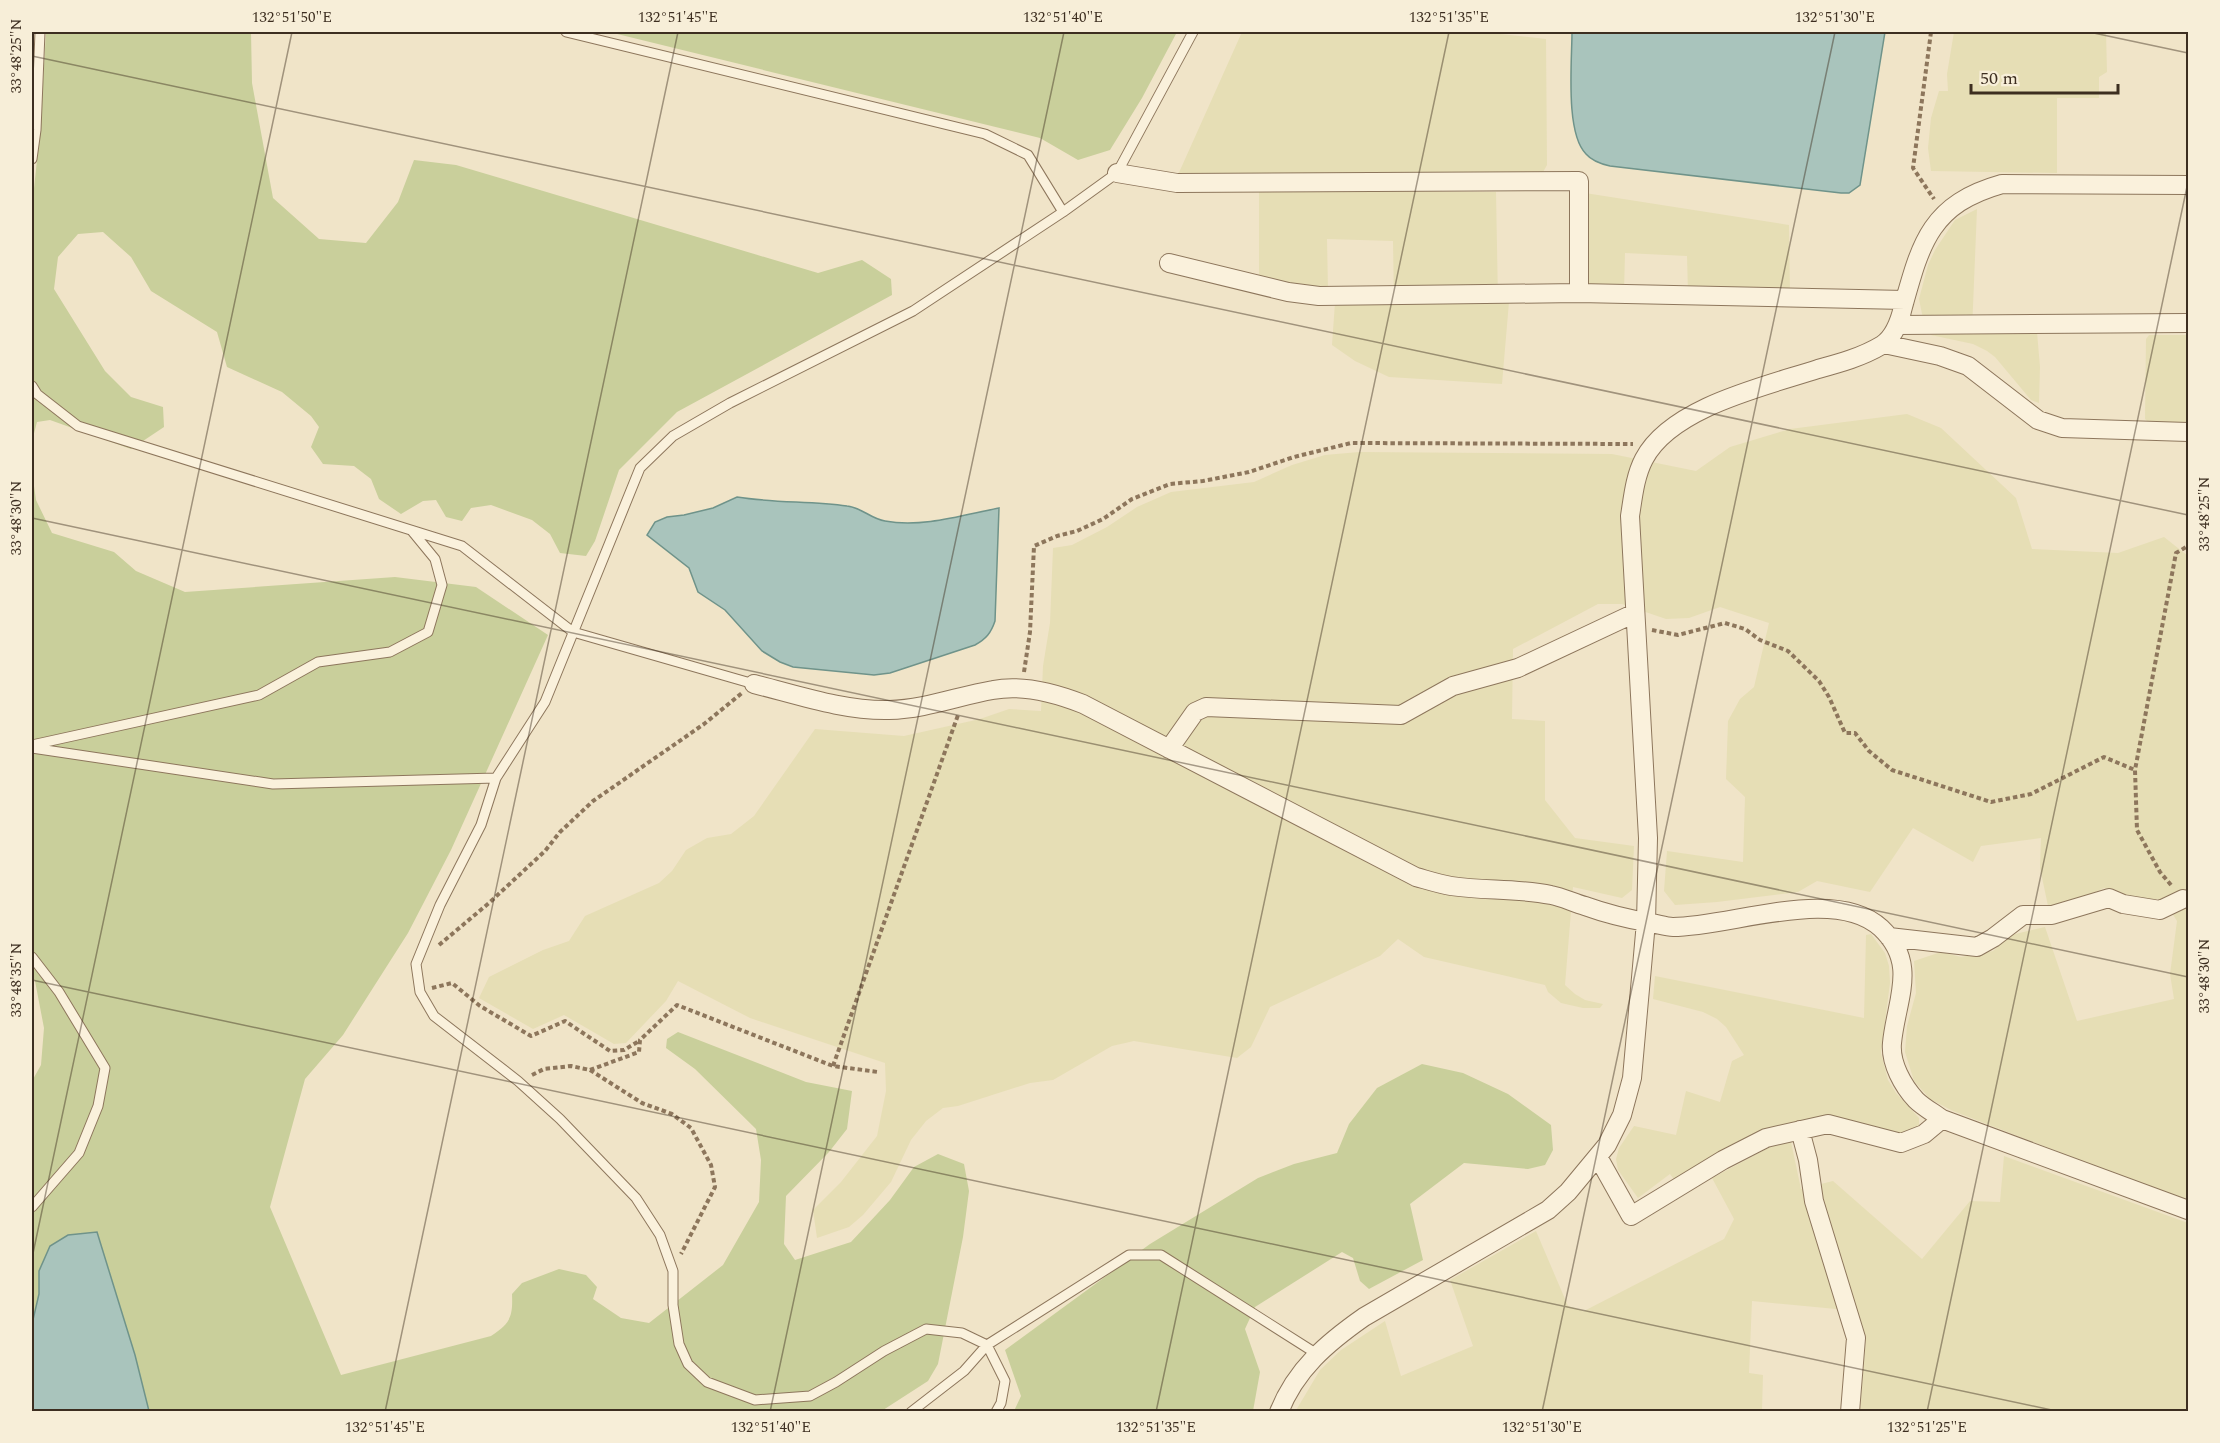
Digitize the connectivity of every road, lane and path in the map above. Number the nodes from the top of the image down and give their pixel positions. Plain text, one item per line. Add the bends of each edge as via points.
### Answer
1 (40, 32) edge
2 (566, 32) edge
3 (1193, 32) edge
4 (1931, 32) edge
5 (32, 159) edge
6 (1117, 173) junction
7 (2188, 184) edge
8 (1063, 212) junction
9 (1945, 214) junction
10 (1169, 264) dead end
11 (1579, 293) junction
12 (1905, 300) junction
13 (2188, 323) edge
14 (1898, 325) junction
15 (1884, 344) junction
16 (32, 386) edge
17 (2188, 432) edge
18 (1654, 444) junction
19 (412, 530) junction
20 (2188, 546) edge
21 (1636, 620) junction
22 (573, 632) junction
23 (754, 684) junction
24 (1022, 688) junction
25 (965, 698) junction
26 (32, 747) edge
27 (1169, 749) junction
28 (2135, 770) junction
29 (496, 778) junction
30 (2183, 899) joint
31 (1646, 922) junction
32 (1889, 937) junction
33 (32, 957) edge
34 (416, 964) junction
35 (420, 992) junction
36 (640, 1040) junction
37 (833, 1066) junction
38 (590, 1070) junction
39 (878, 1072) dead end
40 (518, 1081) junction
41 (1942, 1119) junction
42 (1800, 1130) junction
43 (1598, 1157) junction
44 (32, 1207) edge
45 (2188, 1210) edge
46 (673, 1271) junction
47 (987, 1345) junction
48 (1317, 1354) junction
49 (910, 1412) edge
50 (996, 1412) edge
51 (1279, 1412) edge
52 (1850, 1412) edge

1 - 5 lane
2 - 8 lane via 985,134 1028,155
3 - 6 lane
4 - 9 path via 1913,168
6 - 8 lane
6 - 11 street via 1177,183 1579,181
7 - 9 street via 2002,184 1977,191
8 - 22 lane via 913,311 673,436 640,468
9 - 12 street via 1918,254
10 - 11 street via 1319,296
11 - 12 street
12 - 14 street
13 - 14 street
14 - 15 street
15 - 17 street via 1968,366 2038,420 2062,428
15 - 18 street via 1854,358 1713,404 1681,421
16 - 19 lane via 78,426
18 - 21 street via 1638,475 1630,516
18 - 24 path via 1351,442 1249,472 1170,484 1132,499 1077,531 1034,546 1030,632
19 - 22 lane via 462,546
19 - 26 lane via 435,559 442,585 428,632 390,652 318,662 259,695
20 - 28 path via 2176,553
21 - 27 street via 1518,668 1453,686 1401,715 1206,707 1195,712
21 - 28 path via 1678,635 1725,623 1788,651 1819,681 1845,733 1855,733 1892,770 1991,802 2031,794 2104,757
21 - 31 street via 1648,838
22 - 23 lane
22 - 29 lane via 545,702
23 - 25 street via 860,709 926,707
23 - 34 path via 593,801 489,903
24 - 25 street via 994,689
24 - 27 street via 1058,694 1083,704
25 - 37 path
26 - 29 lane via 273,784
27 - 31 street via 1416,877 1452,886 1511,888 1552,895
28 - 30 path via 2137,830 2160,872
29 - 34 lane via 481,825
30 - 32 street via 2160,910 2109,898 2052,915 2023,915 1977,947
31 - 32 street via 1673,927 1814,908 1843,909 1863,915
31 - 43 street via 1632,1078 1622,1115
32 - 41 street via 1902,963 1904,983 1892,1045 1895,1064 1917,1101
33 - 44 lane via 59,992 105,1068 98,1106 78,1153
34 - 35 lane
35 - 36 path via 452,983 480,1006 531,1036 565,1021 610,1051 624,1050
35 - 40 lane via 434,1016
36 - 37 path via 677,1005
36 - 38 path via 639,1052
37 - 39 path
38 - 40 path via 571,1066 544,1069
38 - 46 path via 691,1128 711,1165 715,1187
40 - 46 lane via 636,1198 660,1235
41 - 42 street via 1924,1134 1900,1143 1828,1124
41 - 45 street
42 - 43 street via 1757,1142 1632,1216
42 - 52 street via 1814,1201 1856,1338
43 - 48 street via 1548,1210 1364,1317
46 - 47 lane via 679,1344 688,1364 706,1382 755,1400 810,1396 926,1329 962,1333
47 - 48 lane via 1129,1256 1161,1255
47 - 49 lane via 964,1371
47 - 50 lane via 1005,1380
48 - 51 street via 1303,1368

